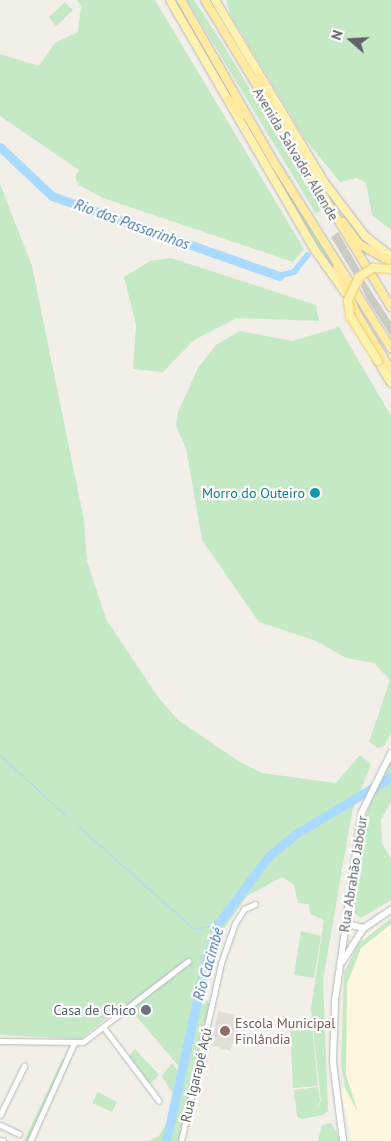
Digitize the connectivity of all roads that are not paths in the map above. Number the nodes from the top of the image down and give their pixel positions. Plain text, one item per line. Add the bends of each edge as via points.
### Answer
1 (170, 0) edge
2 (181, 0) edge
3 (205, 0) edge
4 (215, 0) edge
5 (260, 77) junction
6 (228, 99) junction
7 (285, 138) junction
8 (262, 142) junction
9 (326, 198) junction
10 (326, 243) junction
11 (391, 256) edge
12 (391, 262) edge
13 (391, 269) edge
14 (351, 300) junction
15 (391, 307) edge
16 (391, 348) edge
17 (391, 370) edge
18 (391, 383) edge
19 (391, 752) edge
20 (255, 904) dead end
21 (391, 910) edge
22 (346, 918) junction
23 (364, 928) junction
24 (188, 961) dead end
25 (339, 972) junction
26 (104, 1028) junction
27 (0, 1041) edge
28 (71, 1043) junction
29 (24, 1066) dead end
30 (159, 1100) dead end
31 (0, 1114) edge
32 (0, 1126) edge
33 (19, 1134) dead end
34 (30, 1141) edge
35 (181, 1141) edge
36 (344, 1141) edge

1 - 6 main road, Avenida Salvador Allende
2 - 8 highway, Avenida Salvador Allende
3 - 7 highway, Avenida Salvador Allende
4 - 5 main road, Avenida Salvador Allende
5 - 7 highway
5 - 11 main road, Avenida Salvador Allende via 334,197 374,246
6 - 8 highway
6 - 14 main road, Avenida Salvador Allende via 315,250
7 - 9 highway, Avenida Salvador Allende
8 - 10 highway, Avenida Salvador Allende
9 - 12 highway via 359,244
9 - 15 highway, Avenida Salvador Allende via 332,214
10 - 14 highway, Avenida Salvador Allende
10 - 16 highway, Avenida Salvador Allende
13 - 18 main road, bridge via 373,268 364,273 354,282 348,300 350,316
14 - 17 highway, Avenida Salvador Allende
19 - 22 street, Rua Abrahão Jabour via 365,802
20 - 35 street, Rua Igarapé Açú via 244,909 221,963
21 - 23 street, Rua Abrahão Jabour
22 - 23 street via 351,925
22 - 25 street, Rua Abrahão Jabour
23 - 25 street, Rua Abrahão Jabour via 351,944
24 - 26 street
25 - 36 street, Rua Abrahão Jabour via 333,1062
26 - 28 street
26 - 30 street
27 - 28 street
28 - 34 street via 70,1058
29 - 31 street
32 - 33 street

